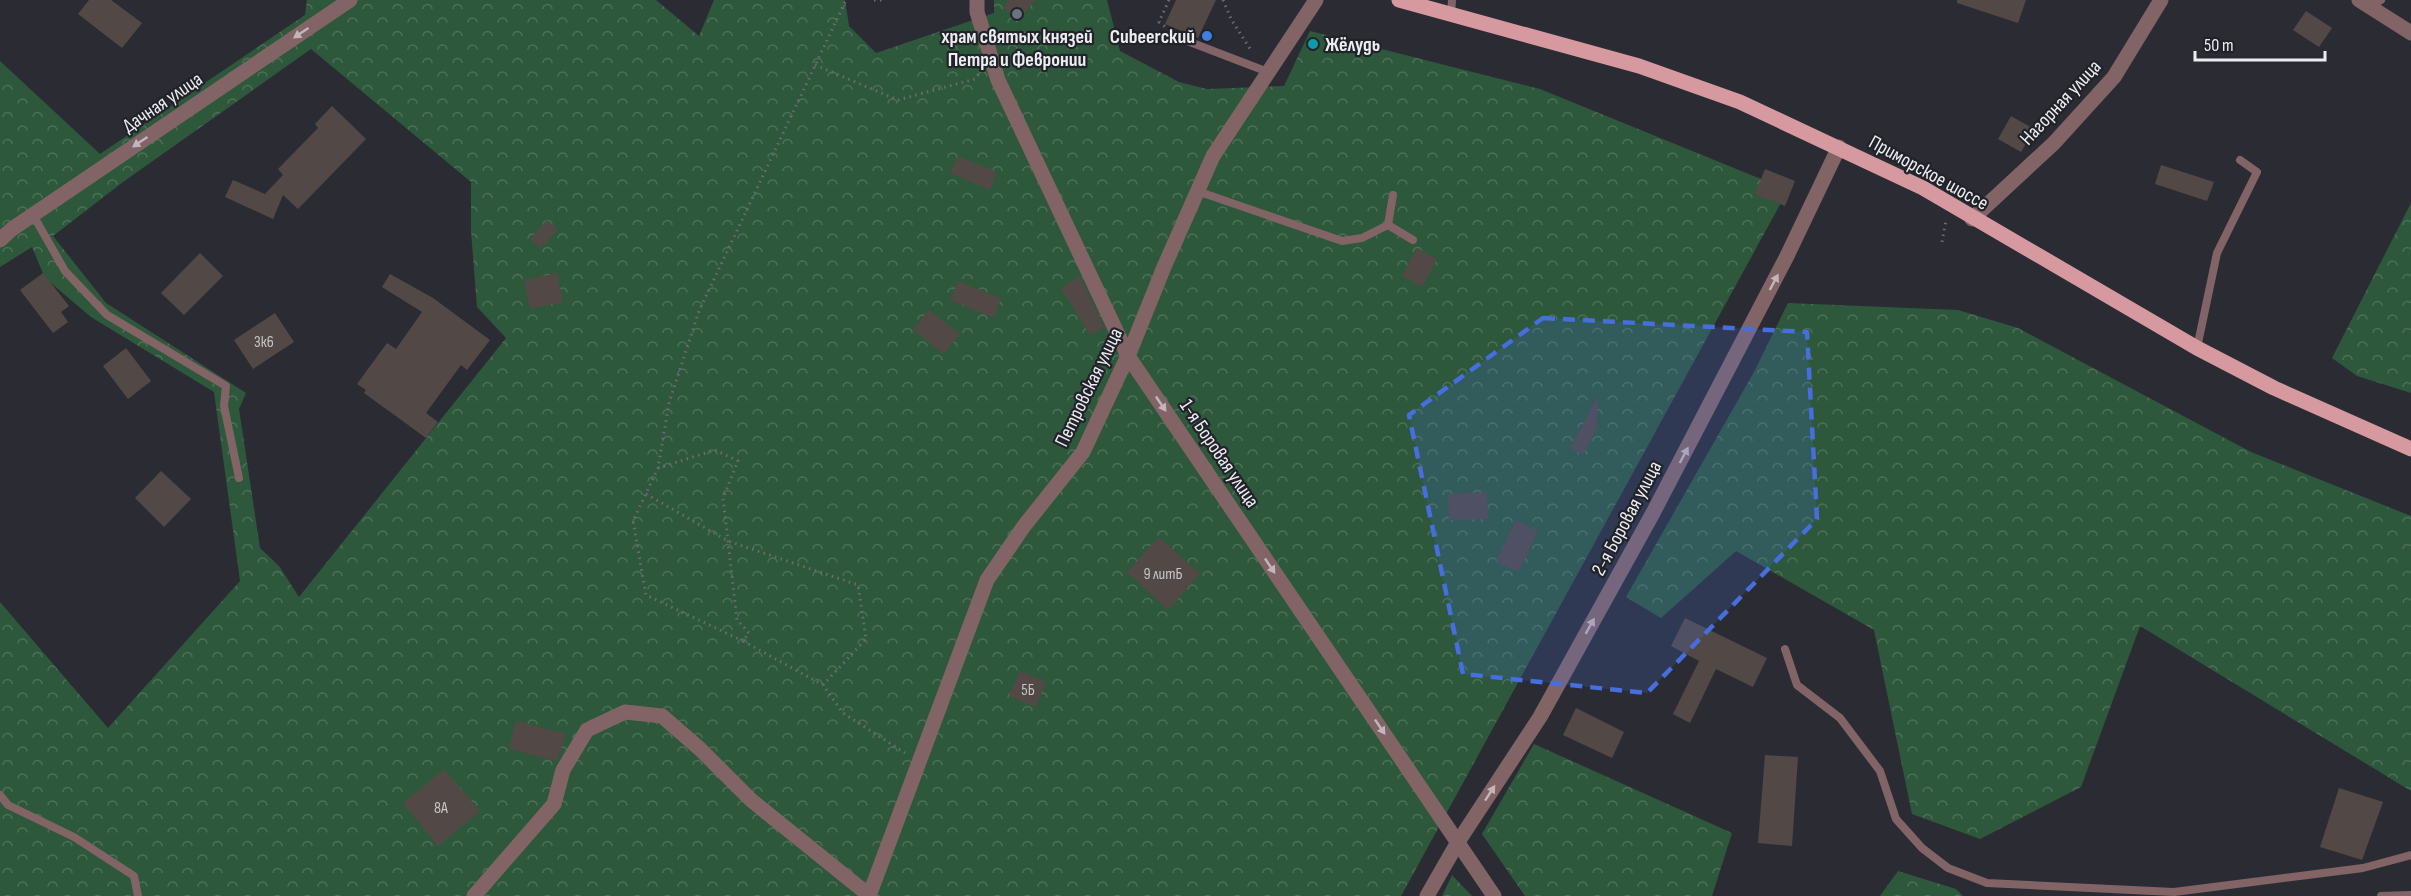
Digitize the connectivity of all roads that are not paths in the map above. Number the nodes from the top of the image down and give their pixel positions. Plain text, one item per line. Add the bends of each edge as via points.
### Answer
1 (350, 0) edge
2 (976, 0) edge
3 (1316, 0) edge
4 (1399, 0) edge
5 (2161, 0) edge
6 (2370, 2) edge
7 (1451, 8) edge
8 (2411, 33) edge
9 (1182, 39) road end
10 (1268, 72) junction
11 (1839, 147) junction
12 (2240, 160) dead end
13 (1197, 191) junction
14 (1393, 195) dead end
15 (33, 215) junction
16 (1972, 219) junction
17 (1388, 225) junction
18 (0, 240) edge
19 (1413, 240) dead end
20 (2197, 348) junction
21 (1128, 356) junction
22 (2411, 449) edge
23 (239, 478) dead end
24 (1785, 649) dead end
25 (0, 795) edge
26 (1458, 842) junction
27 (2411, 855) edge
28 (2411, 895) edge
29 (138, 896) edge
30 (474, 896) edge
31 (869, 896) edge
32 (1427, 896) edge
33 (1494, 896) edge
34 (2381, 896) edge

1 -> 15 street, Дачная улица
2 - 21 street, 1-я Боровая улица via 976,12 998,80
3 - 10 street, Петровская улица
4 - 7 main road, Приморское шоссе
5 - 16 street, Нагорная улица via 2114,77 2054,143
6 - 8 street
7 - 11 main road, Приморское шоссе via 1740,102
9 - 10 lane
10 - 13 street, Петровская улица via 1213,156
11 - 16 main road, Приморское шоссе via 1923,188
26 -> 11 street, 2-я Боровая улица via 1540,717 1653,513 1787,256
12 - 20 lane via 2257,172 2217,254
13 - 17 lane via 1342,241 1362,238
13 - 21 street, Петровская улица
14 - 17 lane
15 - 18 street, Дачная улица
15 - 23 lane via 65,271 107,315 226,386 224,406
16 - 20 main road, Приморское шоссе
17 - 19 lane
20 - 22 main road, Приморское шоссе via 2274,388
21 -> 26 street, 1-я Боровая улица
21 - 31 street, Петровская улица via 1083,452 987,579
24 - 27 lane via 1797,685 1840,718 1880,771 1896,819 1922,848 1948,868 1987,883 2175,892 2362,868
25 - 29 lane via 8,805 74,837 134,876
26 - 32 street, 2-я Боровая улица
26 - 33 street, 1-я Боровая улица
28 - 34 lane
30 - 31 street via 554,804 563,770 587,730 625,712 662,716 751,800

